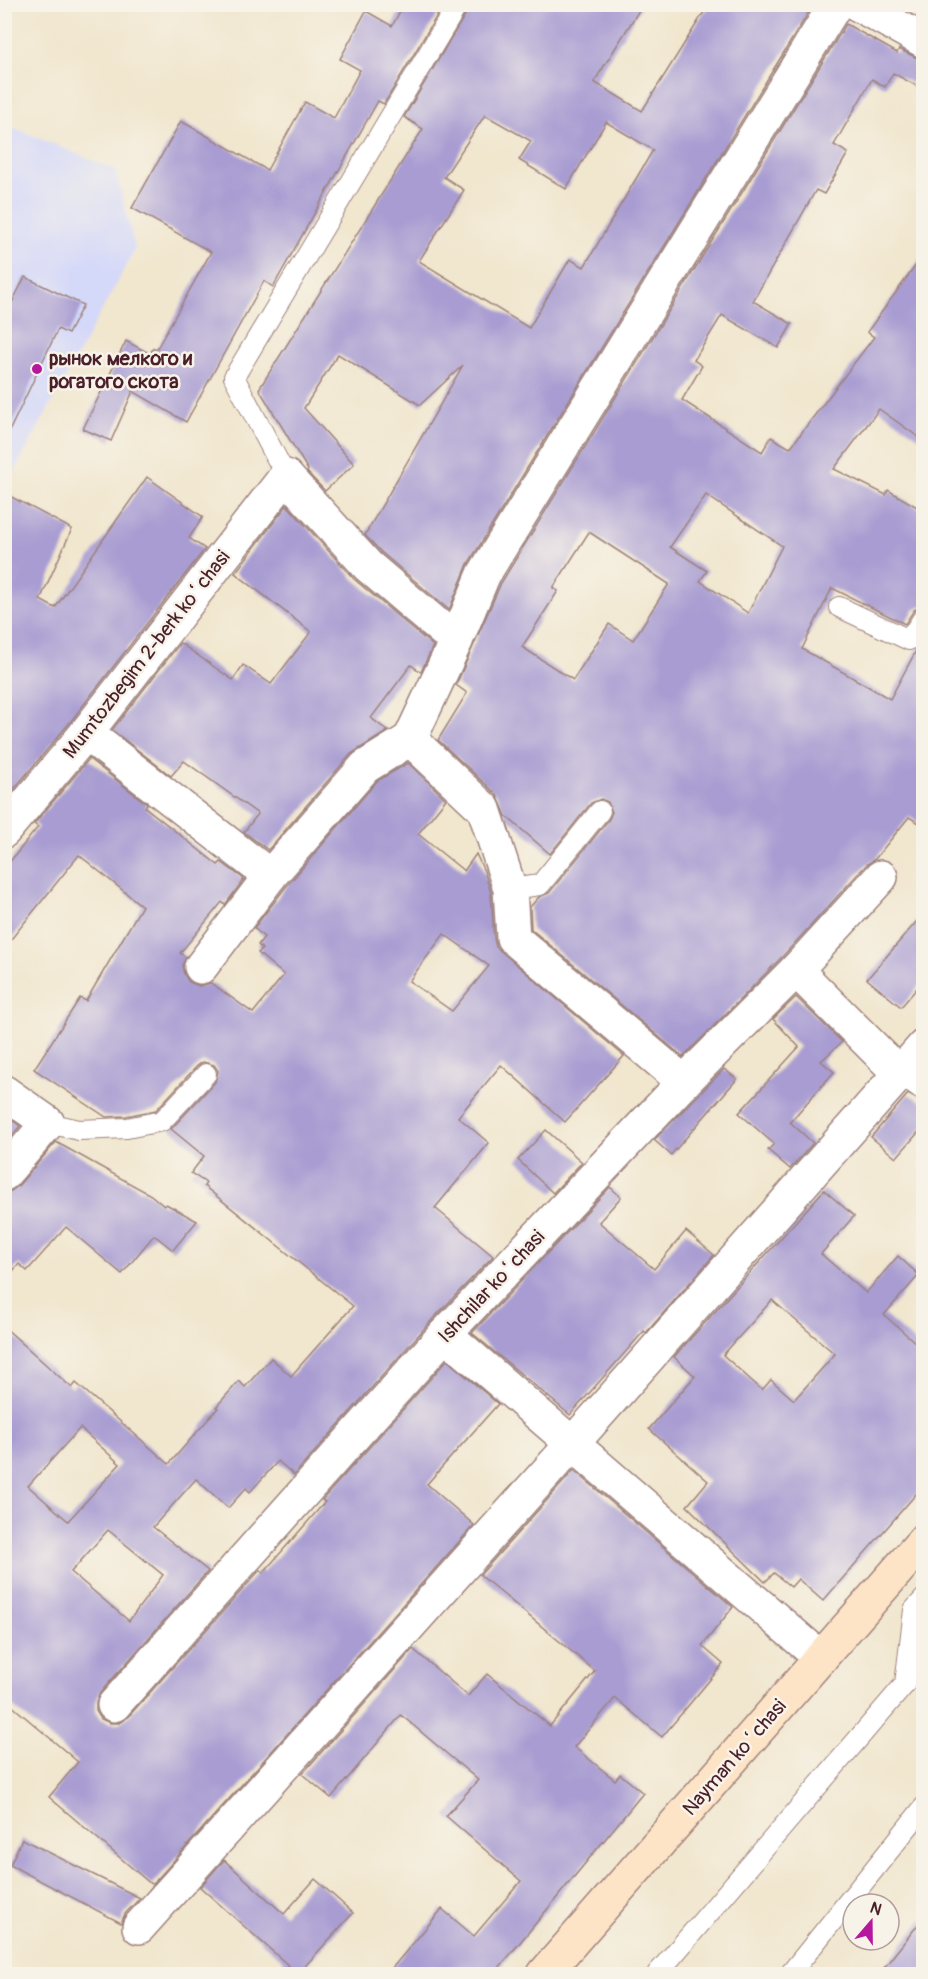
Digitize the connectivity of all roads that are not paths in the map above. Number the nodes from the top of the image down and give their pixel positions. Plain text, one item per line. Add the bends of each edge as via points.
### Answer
1 (458, 4) edge
2 (836, 4) edge
3 (857, 4) edge
4 (924, 41) edge
5 (286, 476) junction
6 (839, 608) dead end
7 (924, 617) edge
8 (456, 641) junction
9 (86, 733) junction
10 (410, 739) junction
11 (600, 811) dead end
12 (4, 831) edge
13 (270, 876) junction
14 (880, 877) dead end
15 (510, 888) junction
16 (201, 968) dead end
17 (796, 970) junction
18 (924, 1046) edge
19 (206, 1074) dead end
20 (684, 1082) junction
21 (911, 1082) edge
22 (4, 1092) edge
23 (48, 1123) junction
24 (4, 1174) edge
25 (445, 1334) junction
26 (572, 1444) junction
27 (924, 1540) edge
28 (924, 1599) edge
29 (821, 1658) junction
30 (114, 1705) dead end
31 (924, 1807) edge
32 (139, 1927) dead end
33 (544, 1974) edge
34 (657, 1974) edge
35 (790, 1974) edge

1 - 5 lane via 234,377
2 - 8 street via 484,574
3 - 4 street
5 - 8 street via 368,566
5 - 9 street, Mumtozbegim 2-berk koʻchasi
6 - 7 lane via 909,640
8 - 10 street
9 - 12 street, Mumtozbegim 2-berk koʻchasi
9 - 13 street
10 - 13 street via 365,767
10 - 15 street via 484,809
11 - 15 lane via 540,885
13 - 16 street
14 - 17 street, Ishchilar koʻchasi
15 - 20 street via 513,938
17 - 20 street, Ishchilar koʻchasi
17 - 21 street
18 - 21 street
19 - 23 lane via 162,1121 127,1128 79,1130
20 - 25 street, Ishchilar koʻchasi
21 - 26 street
22 - 23 street
23 - 24 street
25 - 26 street
25 - 30 street, Ishchilar koʻchasi
26 - 29 street
26 - 32 street
27 - 29 main road, Nayman koʻchasi
28 - 34 lane via 914,1610 904,1684
29 - 33 main road, Nayman koʻchasi
31 - 35 lane

